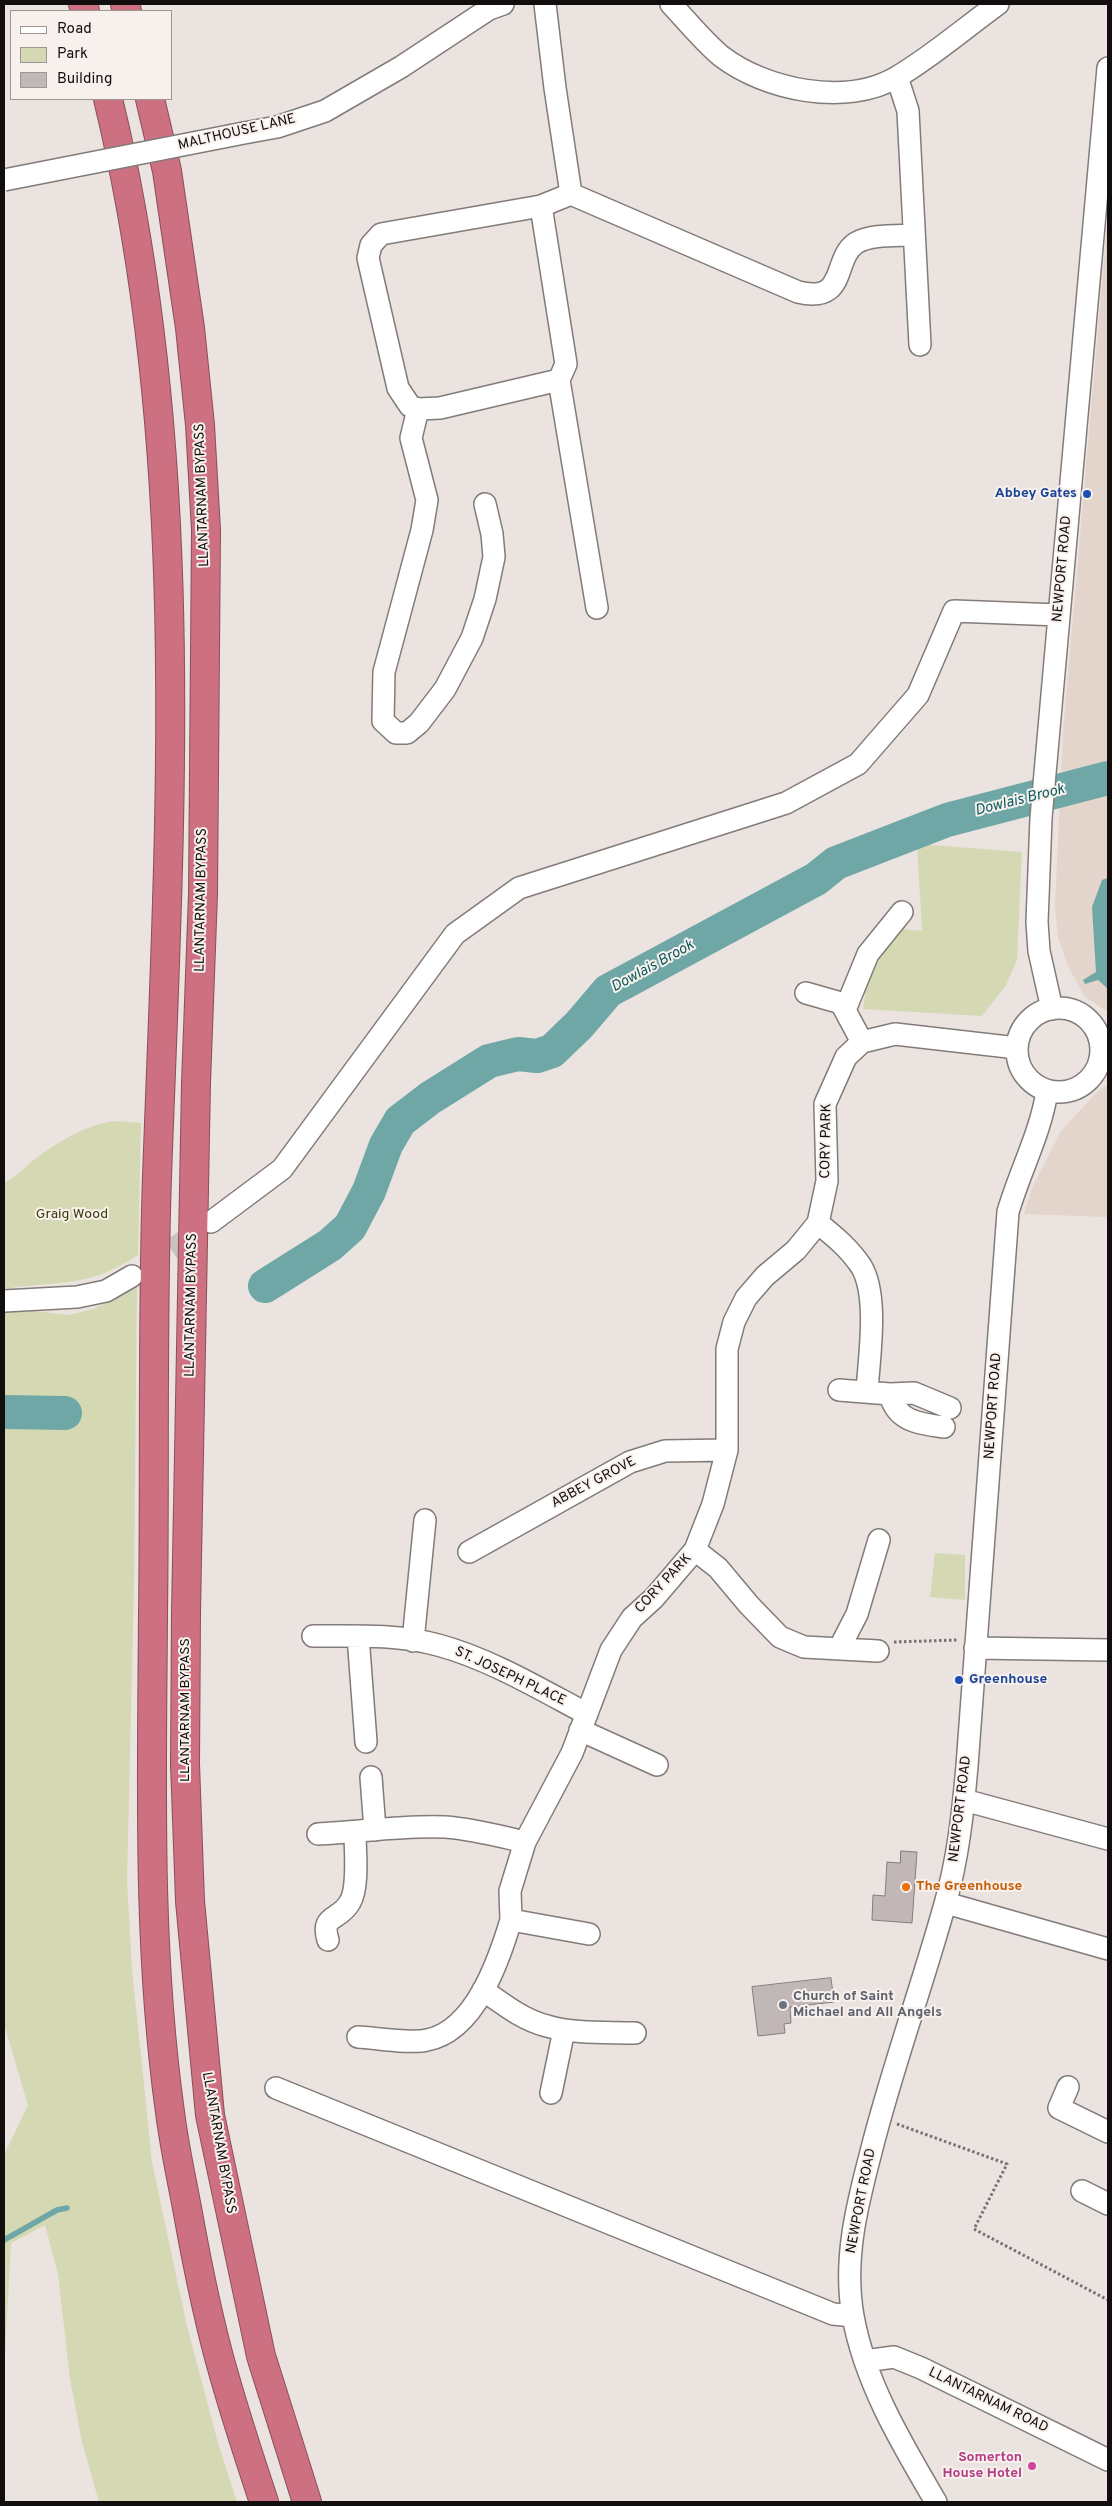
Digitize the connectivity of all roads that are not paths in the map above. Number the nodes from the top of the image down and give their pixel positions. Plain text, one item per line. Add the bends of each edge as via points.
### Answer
1 (502, 4) edge
2 (545, 4) edge
3 (671, 4) edge
4 (998, 4) edge
5 (1108, 68) edge
6 (897, 77) junction
7 (108, 100) edge
8 (150, 100) edge
9 (4, 180) edge
10 (572, 194) junction
11 (541, 206) junction
12 (914, 235) junction
13 (920, 345) dead end
14 (559, 380) junction
15 (418, 409) junction
16 (485, 504) dead end
17 (597, 608) dead end
18 (1059, 615) junction
19 (902, 912) dead end
20 (806, 993) dead end
21 (1052, 1009) junction
22 (844, 1010) junction
23 (862, 1042) junction
24 (1104, 1045) edge
25 (1017, 1048) junction
26 (1047, 1091) junction
27 (211, 1222) tunnel mouth
28 (818, 1223) junction
29 (132, 1276) tunnel mouth
30 (4, 1301) edge
31 (839, 1390) dead end
32 (867, 1391) junction
33 (947, 1418) dead end
34 (727, 1450) junction
35 (426, 1520) dead end
36 (879, 1540) dead end
37 (694, 1550) junction
38 (469, 1552) dead end
39 (313, 1636) dead end
40 (358, 1636) junction
41 (413, 1641) junction
42 (975, 1644) junction
43 (839, 1649) junction
44 (1108, 1650) edge
45 (878, 1651) road end
46 (583, 1722) junction
47 (366, 1742) dead end
48 (657, 1765) dead end
49 (371, 1777) dead end
50 (964, 1800) junction
51 (365, 1831) junction
52 (318, 1834) dead end
53 (1108, 1839) edge
54 (525, 1842) junction
55 (946, 1902) junction
56 (511, 1920) junction
57 (589, 1934) dead end
58 (328, 1940) dead end
59 (1108, 1949) edge
60 (483, 1990) junction
61 (564, 2030) junction
62 (635, 2034) dead end
63 (358, 2037) dead end
64 (1068, 2087) dead end
65 (276, 2088) dead end
66 (551, 2093) dead end
67 (1108, 2132) edge
68 (1082, 2191) dead end
69 (1106, 2197) edge
70 (853, 2316) junction
71 (865, 2361) junction
72 (1108, 2460) edge
73 (264, 2502) edge
74 (307, 2502) edge
75 (936, 2502) edge

1 - 9 street, MALTHOUSE LANE, bridge via 325,111 277,126
2 - 10 street
3 - 6 street via 721,56 763,80 828,93 849,93 866,90
4 - 6 street
5 - 18 street, NEWPORT ROAD
6 - 12 street via 908,111
7 - 73 highway via 130,203 153,354 168,532 170,819 157,1183 151,1765 161,2040 170,2119 200,2276 223,2372
8 - 74 highway, LLANTARNAM BYPASS via 167,171 190,328 206,530 203,894 186,1613 185,1764 190,1901 210,2115 261,2356
10 - 11 street
10 - 12 street via 809,295 834,283 848,253 859,242 869,238
11 - 14 street via 566,364
11 - 15 street via 381,234 371,245 368,258 398,388 410,406
12 - 13 street
14 - 15 street via 440,408
14 - 17 street
15 - 16 street via 411,438 427,500 384,672 383,721 396,733 407,733 419,723 445,689 472,638 494,557
18 - 21 street, NEWPORT ROAD via 1041,818 1037,922
18 - 27 street via 954,611 918,695 858,764 786,803 519,888 463,928 455,934 282,1169
19 - 22 street via 868,954
20 - 22 street via 841,1002
21 - 24 street via 1066,1009 1084,1017
21 - 25 street via 1032,1018 1024,1026
22 - 23 street
23 - 25 street via 895,1034
23 - 28 street, CORY PARK via 846,1057 825,1104 827,1181
24 - 26 street via 1095,1072 1086,1082 1074,1090
25 - 26 street via 1018,1062 1024,1075
26 - 42 street, NEWPORT ROAD via 1044,1112 1008,1212
28 - 32 street via 844,1244 862,1268 871,1299
28 - 34 street, CORY PARK via 796,1250 765,1276 746,1298 734,1322 727,1349
29 - 30 street via 106,1291 77,1297
31 - 32 street
32 - 33 street via 890,1394 893,1407 905,1418 927,1425
34 - 37 street, CORY PARK via 714,1504
34 - 38 street, ABBEY GROVE via 665,1451 630,1462
35 - 41 street
36 - 43 street via 857,1614
37 - 43 street via 718,1568 780,1637 804,1647
37 - 46 street, CORY PARK via 654,1598 632,1618 611,1650
39 - 40 street, ST. JOSEPH PLACE
40 - 41 street, ST. JOSEPH PLACE via 390,1636
40 - 47 street
41 - 46 street, ST. JOSEPH PLACE via 438,1645 526,1681
42 - 44 street
42 - 50 street, NEWPORT ROAD
43 - 45 street
46 - 48 street, ST. JOSEPH PLACE
46 - 54 street, CORY PARK via 572,1753
49 - 51 street
50 - 53 street
50 - 55 street, NEWPORT ROAD
51 - 52 street
51 - 54 street via 446,1827 481,1831
51 - 58 street via 355,1863 352,1899 346,1908 326,1923 324,1928
54 - 56 street, CORY PARK via 510,1891
55 - 59 street
55 - 70 street, NEWPORT ROAD via 889,2082 852,2239 849,2283
56 - 57 street
56 - 60 street, CORY PARK
60 - 61 street via 513,2011 546,2026
60 - 63 street, CORY PARK via 448,2032 426,2040
61 - 62 street
61 - 66 street
64 - 67 street via 1059,2108
65 - 70 street via 833,2314
68 - 69 street
70 - 71 street, NEWPORT ROAD
71 - 72 street, LLANTARNAM ROAD via 894,2357 921,2368
71 - 75 street, NEWPORT ROAD via 878,2398

